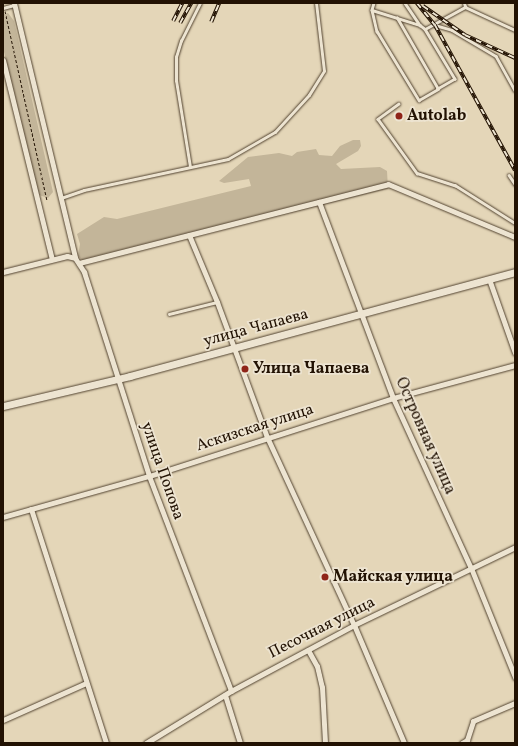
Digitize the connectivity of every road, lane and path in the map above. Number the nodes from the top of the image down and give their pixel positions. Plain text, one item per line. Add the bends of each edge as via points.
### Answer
1 (200, 3) edge
2 (316, 3) edge
3 (374, 3) edge
4 (405, 3) edge
5 (464, 3) edge
6 (14, 4) edge
7 (3, 8) edge
8 (465, 8) junction
9 (372, 10) junction
10 (6, 15) dead end
11 (397, 18) junction
12 (420, 25) junction
13 (435, 25) junction
14 (425, 29) junction
15 (515, 30) edge
16 (3, 60) edge
17 (438, 89) junction
18 (515, 90) edge
19 (399, 104) dead end
20 (190, 167) junction
21 (509, 175) dead end
22 (515, 184) edge
23 (59, 198) junction
24 (47, 201) dead end
25 (318, 202) junction
26 (515, 223) edge
27 (189, 235) junction
28 (515, 237) edge
29 (75, 258) junction
30 (52, 259) junction
31 (79, 263) junction
32 (3, 272) edge
33 (515, 272) edge
34 (489, 279) junction
35 (217, 302) junction
36 (169, 314) dead end
37 (362, 314) junction
38 (234, 348) junction
39 (515, 353) edge
40 (515, 365) edge
41 (117, 379) junction
42 (393, 398) junction
43 (3, 406) edge
44 (267, 437) junction
45 (149, 476) junction
46 (31, 509) junction
47 (3, 517) edge
48 (515, 546) edge
49 (471, 568) junction
50 (354, 625) junction
51 (308, 650) junction
52 (515, 677) edge
53 (86, 683) junction
54 (231, 691) junction
55 (225, 695) junction
56 (515, 703) edge
57 (3, 720) edge
58 (106, 743) edge
59 (146, 743) edge
60 (240, 743) edge
61 (325, 743) edge
62 (404, 743) edge
63 (462, 743) edge

1 - 20 lane via 176,57 176,81
2 - 20 lane via 324,71 309,95 275,132 228,159
3 - 9 lane
4 - 12 lane
5 - 8 lane
6 - 7 lane
6 - 23 street
8 - 13 lane
8 - 15 lane
9 - 11 lane
9 - 17 lane via 377,30 419,100
10 - 24 path
11 - 12 lane
11 - 17 lane
12 - 14 lane
13 - 14 lane
13 - 18 lane via 452,30 496,56
14 - 17 lane via 455,79
16 - 30 street
19 - 26 lane via 378,119 417,173 455,185
20 - 23 lane via 84,190
21 - 22 lane
23 - 29 street
25 - 27 street
25 - 28 street via 388,184
25 - 37 street, Островная улица
27 - 31 street
27 - 35 street
29 - 30 street via 67,256
29 - 31 street, улица Попова
30 - 32 street
31 - 41 street, улица Попова
33 - 34 street, улица Чапаева
34 - 37 street, улица Чапаева
34 - 39 street
35 - 36 lane
35 - 38 street
37 - 38 street, улица Чапаева
37 - 42 street, Островная улица
38 - 41 street, улица Чапаева
38 - 44 street
40 - 42 street, Аскизская улица
41 - 43 street, улица Чапаева
41 - 45 street, улица Попова
42 - 44 street, Аскизская улица
42 - 49 street, Островная улица
44 - 45 street, Аскизская улица
44 - 50 street
45 - 46 street, Аскизская улица
45 - 54 street, улица Попова
46 - 47 street, Аскизская улица
46 - 53 street
48 - 49 street, Песочная улица
49 - 50 street, Песочная улица
49 - 52 street, Островная улица
50 - 51 street, Песочная улица
50 - 62 street
51 - 54 street, Песочная улица
51 - 61 street via 317,666 322,687
53 - 57 street
53 - 58 street
54 - 55 street, Песочная улица
55 - 59 street, Песочная улица
55 - 60 street
56 - 63 street via 473,721 468,740

